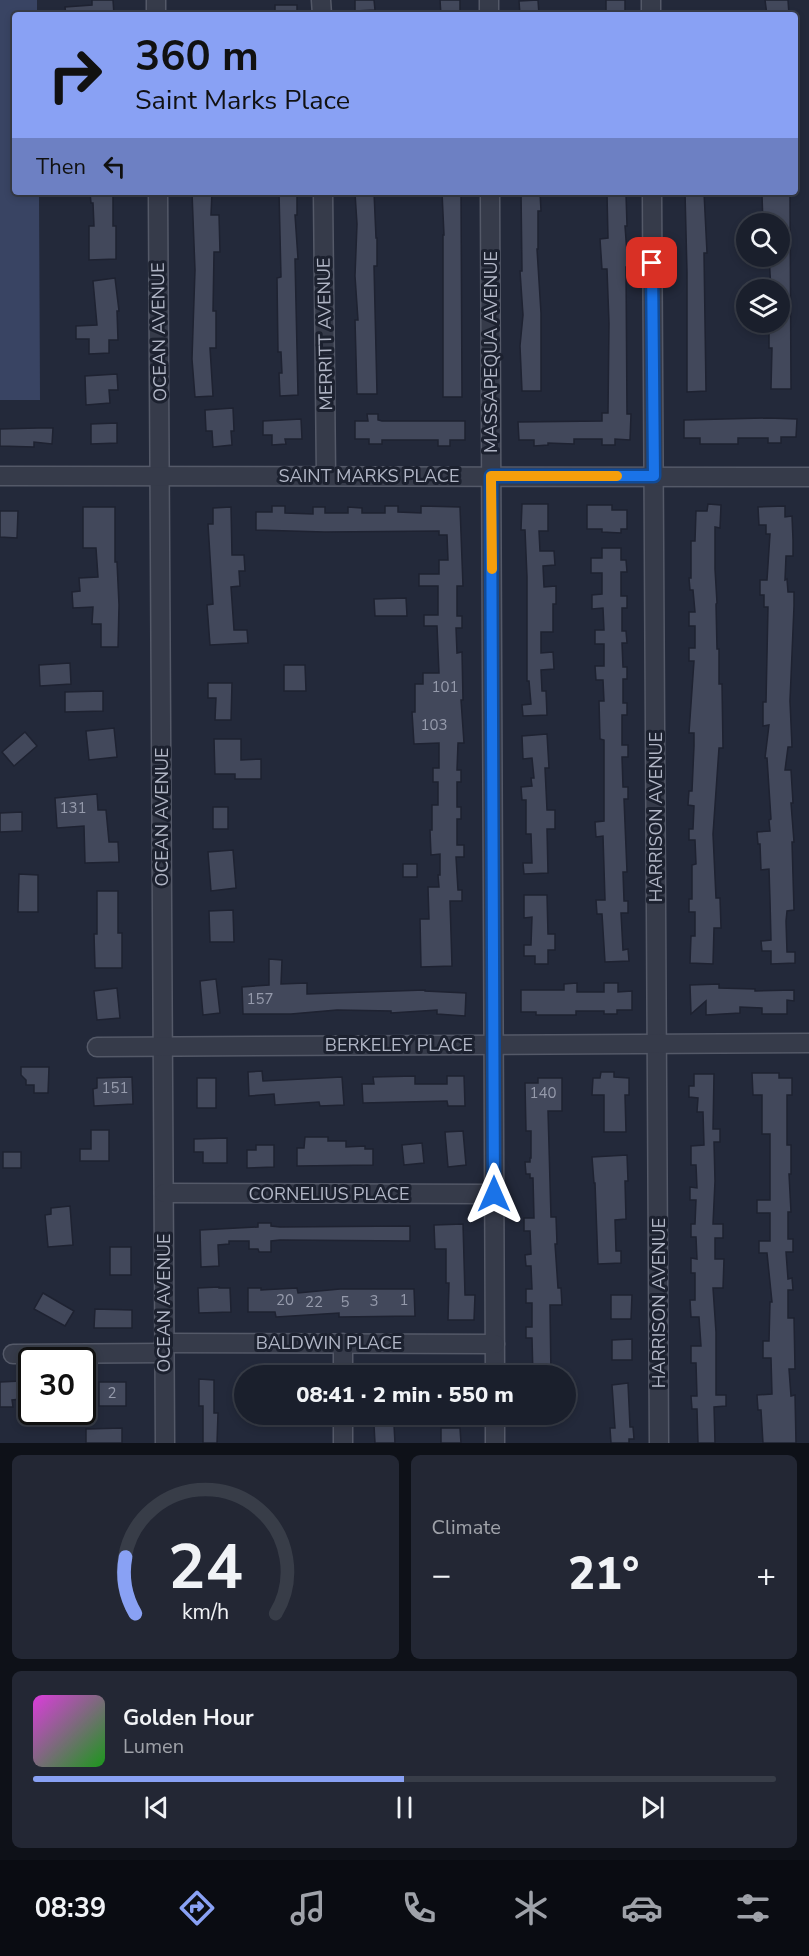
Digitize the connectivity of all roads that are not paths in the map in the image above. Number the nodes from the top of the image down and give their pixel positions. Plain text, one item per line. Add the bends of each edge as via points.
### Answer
1 (158, 195) edge
2 (323, 195) edge
3 (490, 195) edge
4 (652, 195) edge
5 (0, 476) edge
6 (161, 476) junction
7 (326, 476) junction
8 (491, 476) junction
9 (654, 476) junction
10 (809, 477) edge
11 (809, 1043) edge
12 (494, 1044) junction
13 (657, 1044) junction
14 (163, 1046) junction
15 (97, 1047) dead end
16 (164, 1193) junction
17 (494, 1194) junction
18 (343, 1343) junction
19 (495, 1344) junction
20 (164, 1348) junction
21 (13, 1354) dead end
22 (343, 1365) edge
23 (495, 1365) edge
24 (343, 1425) edge
25 (495, 1425) edge
26 (165, 1443) edge
27 (343, 1443) edge
28 (495, 1443) edge
29 (659, 1443) edge

1 - 6 street, OCEAN AVENUE
2 - 7 street, MERRITT AVENUE
3 - 8 street, MASSAPEQUA AVENUE
4 - 9 street, HARRISON AVENUE
5 - 6 street, SAINT MARKS PLACE
6 - 7 street, SAINT MARKS PLACE
6 - 14 street, OCEAN AVENUE
7 - 8 street, SAINT MARKS PLACE
8 - 9 street, SAINT MARKS PLACE
8 - 12 street, MASSAPEQUA AVENUE
9 - 10 street, SAINT MARKS PLACE
9 - 13 street, HARRISON AVENUE
11 - 13 street, BERKELEY PLACE
12 - 13 street, BERKELEY PLACE
12 - 14 street, BERKELEY PLACE
12 - 17 street, MASSAPEQUA AVENUE
13 - 29 street, HARRISON AVENUE
14 - 15 street, BERKELEY PLACE
14 - 16 street, OCEAN AVENUE
16 - 17 street, CORNELIUS PLACE
16 - 20 street, OCEAN AVENUE
17 - 19 street, MASSAPEQUA AVENUE
18 - 19 street, BALDWIN PLACE
18 - 20 street, BALDWIN PLACE
18 - 22 street
19 - 23 street, MASSAPEQUA AVENUE
20 - 21 street, BALDWIN PLACE
20 - 26 street, OCEAN AVENUE
24 - 27 street
25 - 28 street

